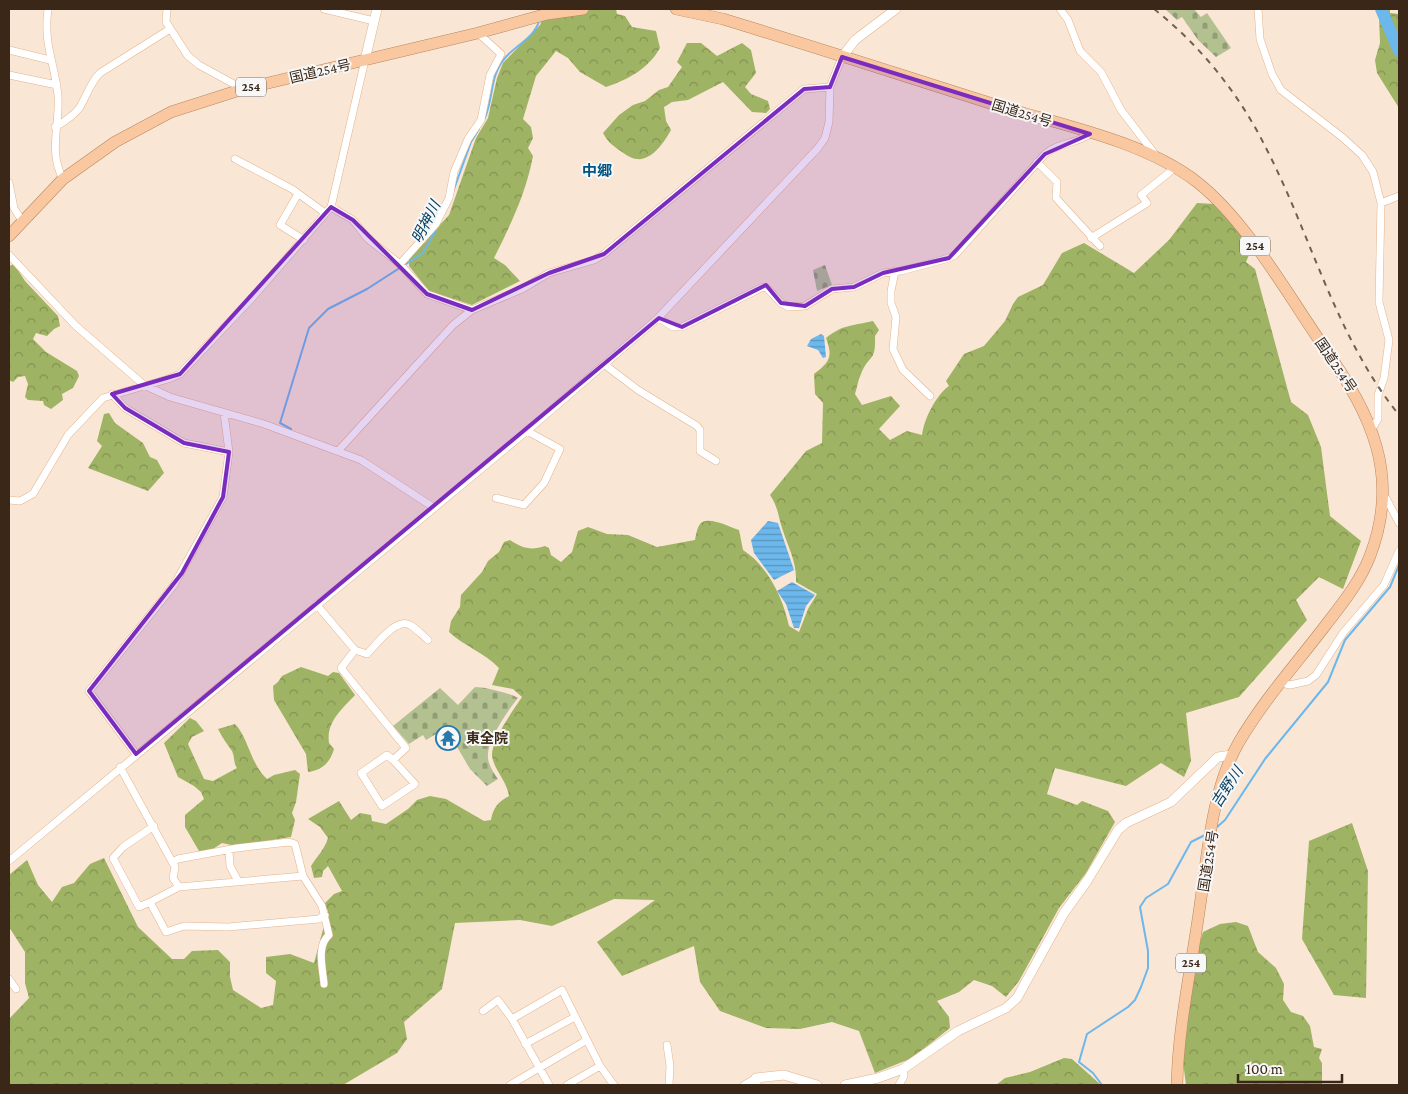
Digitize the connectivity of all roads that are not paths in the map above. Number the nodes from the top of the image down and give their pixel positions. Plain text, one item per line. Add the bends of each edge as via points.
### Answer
1 (48, 9) edge
2 (167, 9) edge
3 (324, 9) edge
4 (376, 9) edge
5 (583, 9) edge
6 (676, 9) edge
7 (896, 9) edge
8 (1060, 9) edge
9 (1258, 9) edge
10 (691, 10) edge
11 (374, 21) junction
12 (170, 29) junction
13 (478, 33) junction
14 (9, 50) edge
15 (842, 57) junction
16 (50, 60) junction
17 (365, 60) junction
18 (9, 75) edge
19 (57, 85) junction
20 (830, 87) junction
21 (243, 89) junction
22 (56, 127) junction
23 (1090, 134) junction
24 (1157, 157) junction
25 (236, 159) dead end
26 (1037, 162) junction
27 (1176, 167) junction
28 (63, 179) junction
29 (9, 183) edge
30 (298, 194) junction
31 (1399, 196) edge
32 (1381, 204) junction
33 (330, 207) junction
34 (325, 213) junction
35 (22, 221) junction
36 (9, 236) edge
37 (1091, 238) junction
38 (304, 240) junction
39 (1100, 246) dead end
40 (9, 255) edge
41 (403, 267) junction
42 (895, 271) junction
43 (472, 310) junction
44 (659, 318) junction
45 (605, 364) junction
46 (144, 385) junction
47 (112, 394) junction
48 (930, 396) dead end
49 (224, 412) junction
50 (1372, 429) junction
51 (527, 431) junction
52 (338, 451) junction
53 (229, 452) junction
54 (716, 461) dead end
55 (1382, 496) junction
56 (496, 498) dead end
57 (9, 500) edge
58 (433, 507) junction
59 (1399, 523) edge
60 (1399, 551) edge
61 (316, 604) junction
62 (428, 640) dead end
63 (356, 650) junction
64 (1282, 683) junction
65 (136, 754) junction
66 (1232, 755) junction
67 (393, 760) junction
68 (120, 767) junction
69 (154, 826) junction
70 (229, 851) junction
71 (9, 861) edge
72 (173, 862) junction
73 (303, 876) junction
74 (238, 881) junction
75 (179, 887) junction
76 (150, 902) junction
77 (325, 915) junction
78 (9, 979) edge
79 (324, 984) dead end
80 (16, 990) dead end
81 (483, 1011) dead end
82 (575, 1017) junction
83 (512, 1019) junction
84 (587, 1040) junction
85 (525, 1044) junction
86 (667, 1046) dead end
87 (600, 1066) junction
88 (538, 1068) junction
89 (903, 1069) junction
90 (756, 1082) edge
91 (510, 1085) edge
92 (549, 1085) edge
93 (567, 1085) edge
94 (614, 1085) edge
95 (669, 1085) edge
96 (744, 1085) edge
97 (817, 1085) edge
98 (845, 1085) edge
99 (899, 1085) edge
100 (1176, 1085) edge

1 - 16 street via 46,25
2 - 12 street via 166,22
3 - 11 street
4 - 11 street
5 - 13 highway, 国道254号 / 254 via 547,14
6 - 10 highway, 国道254号 / 254
7 - 15 street via 855,40
8 - 24 street via 1080,51 1101,72 1120,110
9 - 32 street via 1260,38 1281,90 1362,155 1373,172
10 - 15 highway, 国道254号 / 254
11 - 17 street
12 - 21 street via 188,56
12 - 22 street via 100,73 79,108
13 - 17 highway, 国道254号 / 254
13 - 41 street via 501,54 490,75 481,120 468,139 454,172 449,198 436,224
14 - 16 street
15 - 20 street
15 - 23 highway, 国道254号 / 254
16 - 19 street
17 - 21 highway, 国道254号 / 254
17 - 33 street
18 - 19 street
19 - 22 street
20 - 43 street via 804,89 604,254 549,273 522,289
20 - 44 street via 829,122 825,138 818,148
21 - 28 highway, 国道254号 / 254 via 196,103 145,125
22 - 28 street via 55,156
23 - 24 highway, 国道254号 / 254
23 - 26 street via 1078,141 1053,147
24 - 27 highway, 国道254号 / 254
25 - 30 street
26 - 37 street via 1058,182 1055,194 1060,204
26 - 42 street via 955,255
27 - 37 street via 1141,195 1147,204
27 - 50 highway, 国道254号 / 254 via 1199,183 1235,218 1350,384
28 - 35 highway, 国道254号 / 254
29 - 35 street via 14,208
30 - 34 street
30 - 38 street via 280,224
31 - 32 street
32 - 50 street via 1379,302 1389,340 1384,378 1378,395 1378,419
33 - 34 street
33 - 41 street via 353,220 368,239
34 - 38 street
35 - 36 highway, 国道254号 / 254
37 - 39 street
38 - 46 street via 180,374
40 - 46 street via 71,320
41 - 43 street via 427,294
42 - 44 street via 854,287 832,288 804,306 781,303 763,287 682,328 672,327
42 - 48 street via 890,291 896,317 893,349 903,370
43 - 52 street via 453,324
44 - 45 street
45 - 51 street
45 - 54 street via 638,390 697,426 700,430 700,452
46 - 47 street
46 - 49 street via 170,398
47 - 53 street via 125,408 184,444
47 - 57 street via 91,409 68,435 33,494 20,501
49 - 52 street
49 - 53 street
50 - 55 highway, 国道254号 / 254 via 1380,461
51 - 56 street via 560,449 560,454 544,483 524,505
51 - 58 street
52 - 58 street via 361,460
53 - 65 street via 223,497 182,573 90,692
55 - 59 street
55 - 64 highway, 国道254号 / 254 via 1376,537 1360,576
58 - 61 street
60 - 64 street via 1384,584 1343,633 1316,675 1308,681 1290,685
61 - 63 street
61 - 65 street
62 - 63 street via 402,623 367,654
63 - 67 street via 341,668 406,748
64 - 66 highway, 国道254号 / 254 via 1256,715
65 - 68 street
66 - 89 street via 1218,757 1170,802 1118,830 1064,914 1017,998 1006,1008 958,1031
66 - 100 highway, 国道254号 / 254 via 1218,801 1211,841 1182,1024
67 - 67 street via 415,784 382,806 361,773 387,755
68 - 69 street
68 - 71 street
69 - 72 street
69 - 76 street via 123,847 113,858 139,907
70 - 72 street
70 - 73 street via 295,844
70 - 74 street via 230,866
72 - 75 street via 174,878
73 - 74 street
73 - 77 street via 316,892
74 - 75 street
75 - 76 street
76 - 77 street via 166,932 184,926 228,927 319,920
77 - 79 street via 329,935 324,939 321,956
78 - 80 street
81 - 83 street via 498,1000
82 - 83 street via 562,990
82 - 84 street
82 - 85 street
83 - 85 street
84 - 87 street
84 - 88 street
85 - 88 street
86 - 95 street
87 - 93 street
87 - 94 street
88 - 91 street
88 - 92 street
89 - 98 street
89 - 99 street via 904,1076
90 - 96 street
90 - 97 street via 784,1075

